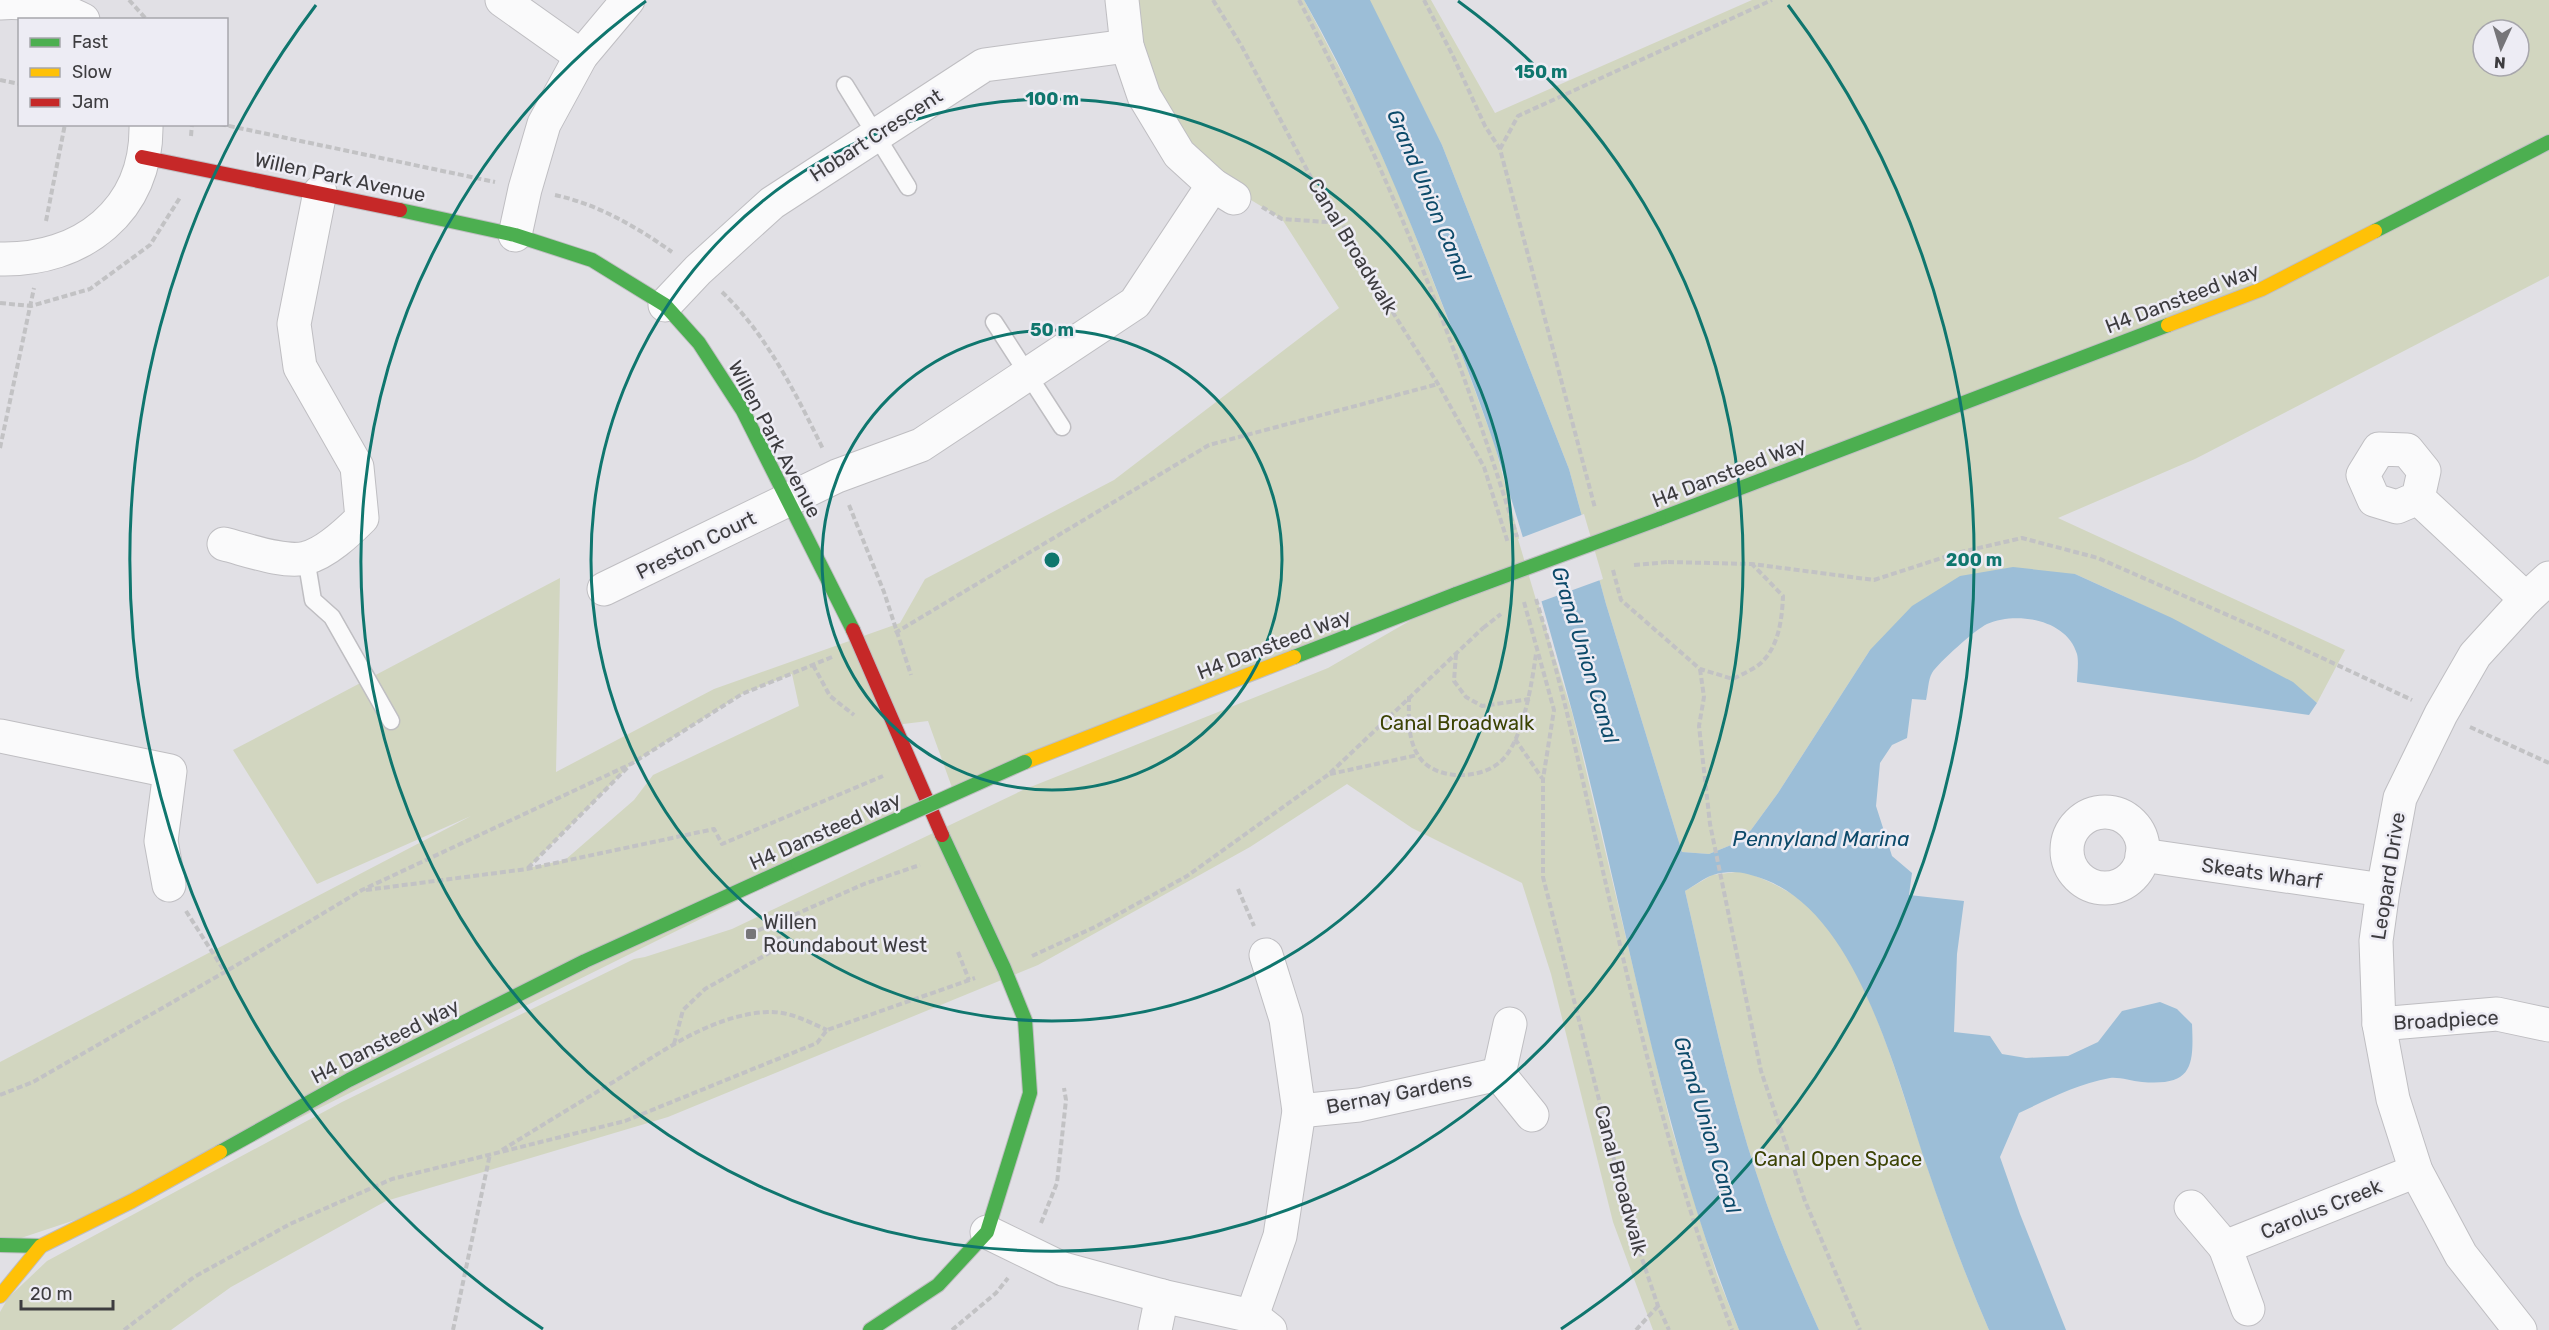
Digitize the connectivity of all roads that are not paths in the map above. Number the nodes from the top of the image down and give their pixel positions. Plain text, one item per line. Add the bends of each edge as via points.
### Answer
1 (502, 0) edge
2 (628, 0) edge
3 (1122, 0) edge
4 (43, 2) edge
5 (0, 3) edge
6 (79, 18) edge
7 (1126, 46) junction
8 (581, 56) junction
9 (845, 85) dead end
10 (146, 126) edge
11 (876, 135) junction
12 (2549, 142) edge
13 (142, 157) junction
14 (908, 187) dead end
15 (320, 192) junction
16 (515, 235) junction
17 (0, 259) edge
18 (665, 305) junction
19 (994, 322) dead end
20 (1028, 375) junction
21 (1062, 427) dead end
22 (2418, 498) dead end
23 (788, 501) junction
24 (224, 544) dead end
25 (306, 558) junction
26 (2538, 588) edge
27 (604, 589) dead end
28 (391, 721) dead end
29 (0, 736) edge
30 (2142, 855) dead end
31 (169, 885) road end
32 (2383, 890) junction
33 (1266, 955) road end
34 (1510, 1024) dead end
35 (2379, 1024) junction
36 (2549, 1025) edge
37 (1499, 1074) junction
38 (1299, 1111) junction
39 (1532, 1115) dead end
40 (2416, 1171) junction
41 (2191, 1208) dead end
42 (987, 1232) junction
43 (0, 1245) edge
44 (41, 1246) junction
45 (2225, 1247) junction
46 (0, 1296) edge
47 (1162, 1296) junction
48 (2248, 1309) dead end
49 (1261, 1323) edge
50 (870, 1330) edge
51 (1155, 1330) edge
52 (2520, 1330) edge

1 - 8 street
2 - 8 street
3 - 7 street
4 - 5 street
4 - 6 street
7 - 11 street, Hobart Crescent via 984,65
7 - 20 street via 1144,96 1179,154 1223,192 1135,303
8 - 16 street via 544,124
9 - 11 lane
10 - 13 street
11 - 14 lane
11 - 18 street, Hobart Crescent via 772,203
12 - 44 street, H4 Dansteed Way, bridge via 2262,289 1025,762 585,962 370,1069 132,1201
13 - 15 street, Willen Park Avenue
13 - 17 street via 125,201 88,238 39,258
15 - 16 street, Willen Park Avenue
15 - 25 street via 294,324 300,367 357,467 362,518 340,539
16 - 18 street, Willen Park Avenue via 592,260
18 - 23 street, Willen Park Avenue via 699,343 742,411
19 - 20 lane
20 - 21 lane
20 - 23 street via 921,445 837,476
22 - 26 street
23 - 27 street, Preston Court
23 - 42 street, Willen Park Avenue via 862,648 1025,1020 1030,1093
24 - 25 street via 284,558
25 - 28 lane via 313,600 332,617
26 - 32 street, Leopard Drive via 2475,655 2440,714 2400,798
29 - 31 street via 170,771 161,841
30 - 32 street, Skeats Wharf
32 - 35 street, Leopard Drive via 2376,941
33 - 38 street, Bernay Gardens via 1286,1019
34 - 37 street, Bernay Gardens
35 - 36 street, Broadpiece via 2497,1014
35 - 40 street, Leopard Drive via 2393,1099
37 - 38 street, Bernay Gardens via 1359,1105
37 - 39 street, Bernay Gardens
38 - 49 street, Bernay Gardens via 1280,1236
40 - 45 street, Carolus Creek
40 - 52 street, Leopard Drive via 2461,1255
41 - 45 street
42 - 47 street, Bernay Gardens via 1063,1269
42 - 50 street via 938,1285
43 - 44 street, H4 Dansteed Way
44 - 46 street, H4 Dansteed Way
45 - 48 street
47 - 49 street, Bernay Gardens
47 - 51 street

